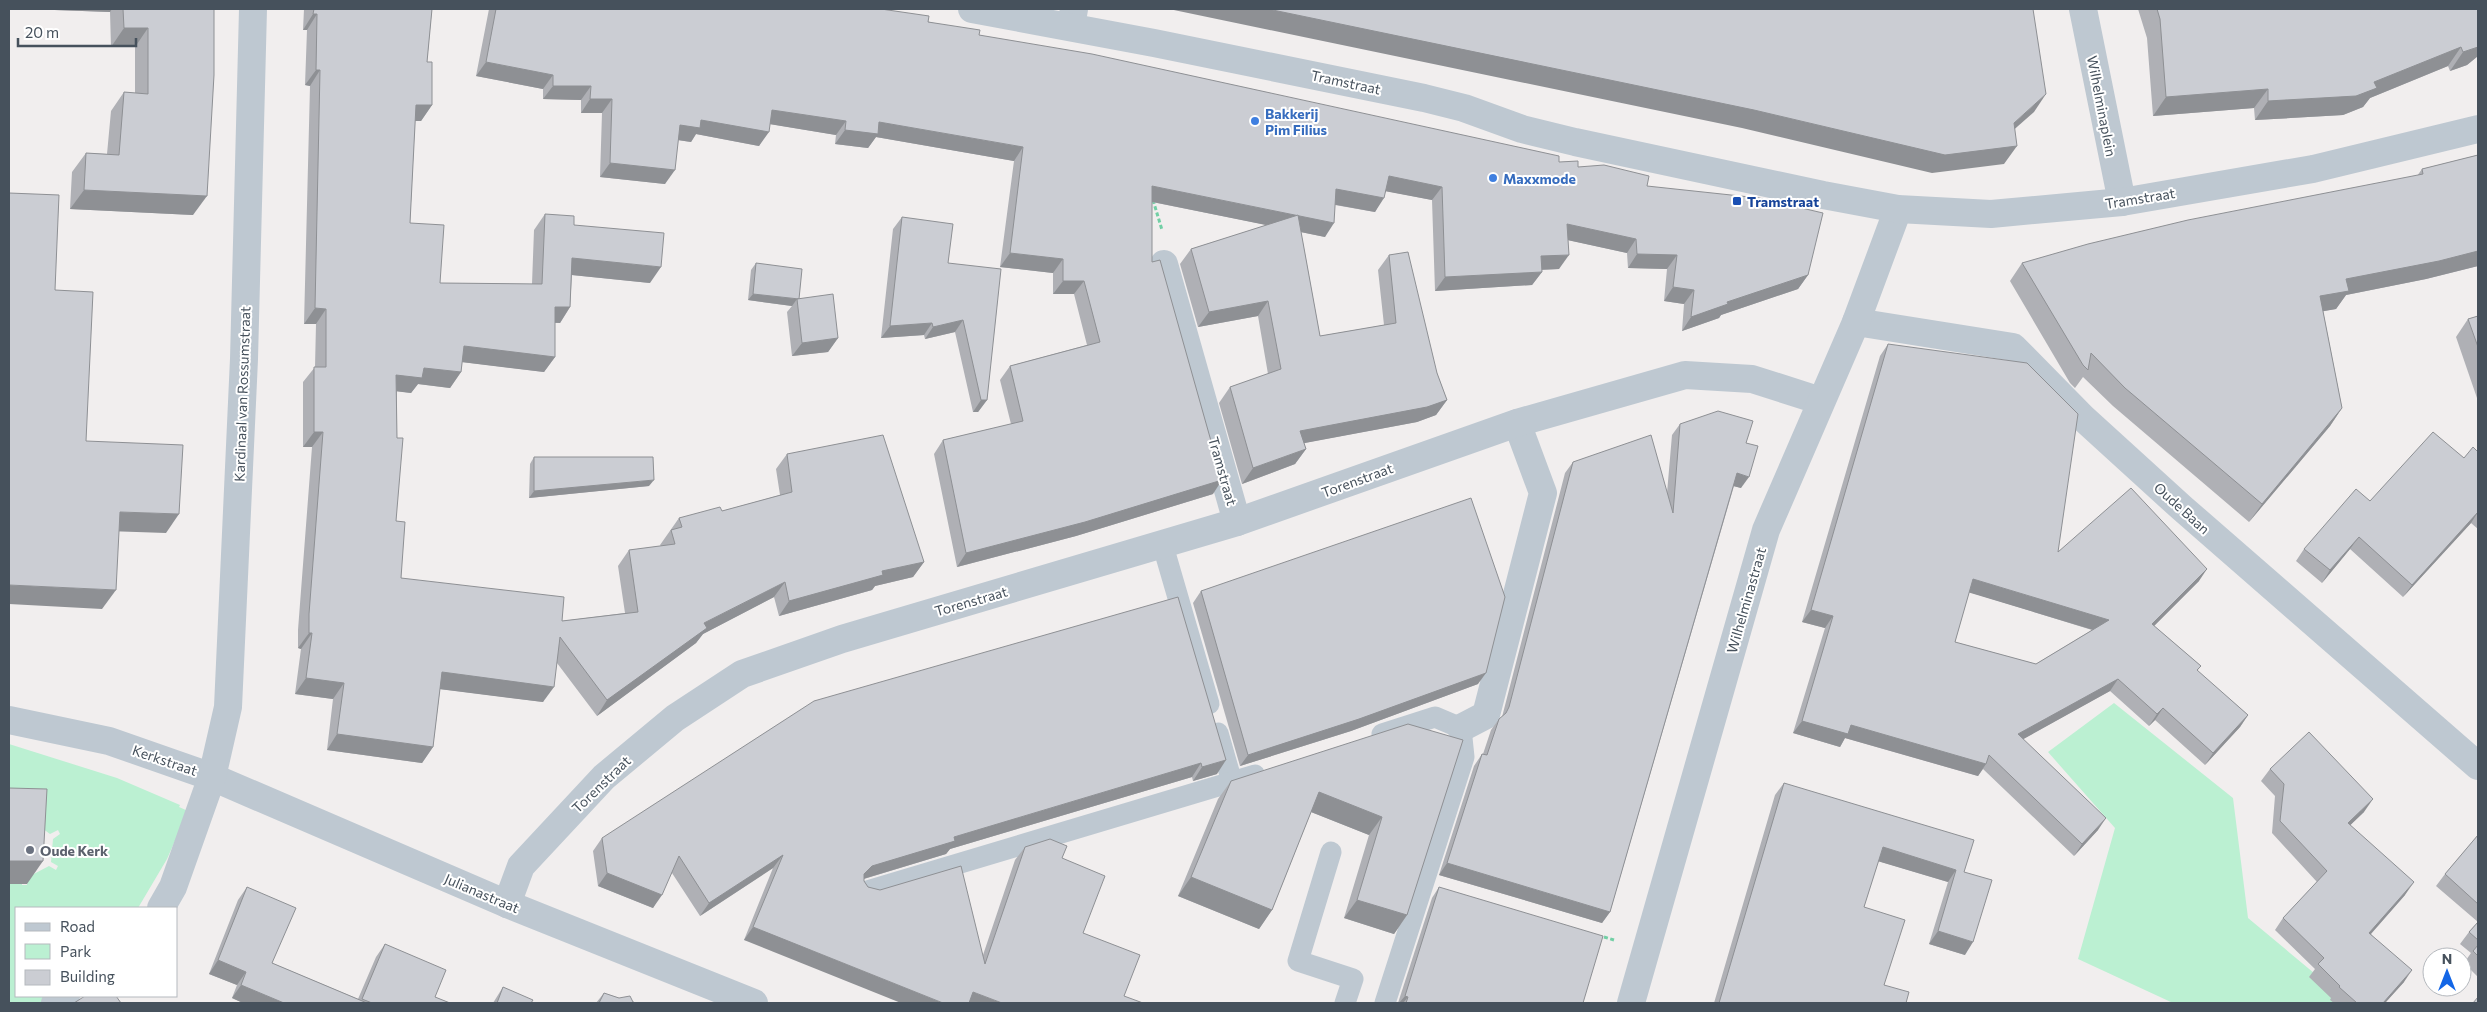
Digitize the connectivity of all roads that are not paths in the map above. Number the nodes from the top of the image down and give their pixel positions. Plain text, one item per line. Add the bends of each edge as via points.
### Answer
1 (253, 9) edge
2 (972, 9) edge
3 (2083, 9) edge
4 (1072, 18) edge
5 (2478, 130) edge
6 (2122, 202) junction
7 (1898, 209) junction
8 (1164, 264) road end
9 (1856, 322) junction
10 (1821, 401) junction
11 (1517, 423) junction
12 (1237, 522) junction
13 (1163, 546) junction
14 (9, 720) edge
15 (1461, 728) junction
16 (1361, 740) edge
17 (2478, 766) edge
18 (1278, 767) edge
19 (212, 777) junction
20 (1232, 782) junction
21 (1331, 852) dead end
22 (868, 891) edge
23 (507, 904) junction
24 (162, 907) edge
25 (754, 1003) edge
26 (1345, 1003) edge
27 (1385, 1003) edge
28 (1631, 1003) edge

1 - 19 street, Kardinaal van Rossumstraat via 244,350 228,707
2 - 4 street, Tramstraat
3 - 6 street, Wilhelminaplein
4 - 7 street, Tramstraat via 1424,98 1575,142
5 - 6 street, Tramstraat via 2313,168
6 - 7 street, Tramstraat via 1991,214
7 - 9 street, Wilhelminastraat
8 - 12 street, Tramstraat
9 - 10 street, Wilhelminastraat
9 - 17 street, Oude Baan via 2013,347 2082,417 2182,508
10 - 11 street, Torenstraat via 1752,379 1685,375
10 - 28 street, Wilhelminastraat via 1766,530
11 - 12 street, Torenstraat
11 - 15 street via 1543,493 1486,715
12 - 13 street, Torenstraat
13 - 20 lane
13 - 23 street, Torenstraat via 842,639 742,674 675,718 604,777 521,866
14 - 19 street, Kerkstraat via 109,741
15 - 16 lane via 1435,716
15 - 27 lane via 1464,757 1433,886
18 - 20 lane
19 - 23 street, Julianastraat
19 - 24 street, Kerkstraat via 173,887
20 - 22 lane
21 - 26 lane via 1298,960 1353,979
23 - 25 street, Julianastraat

